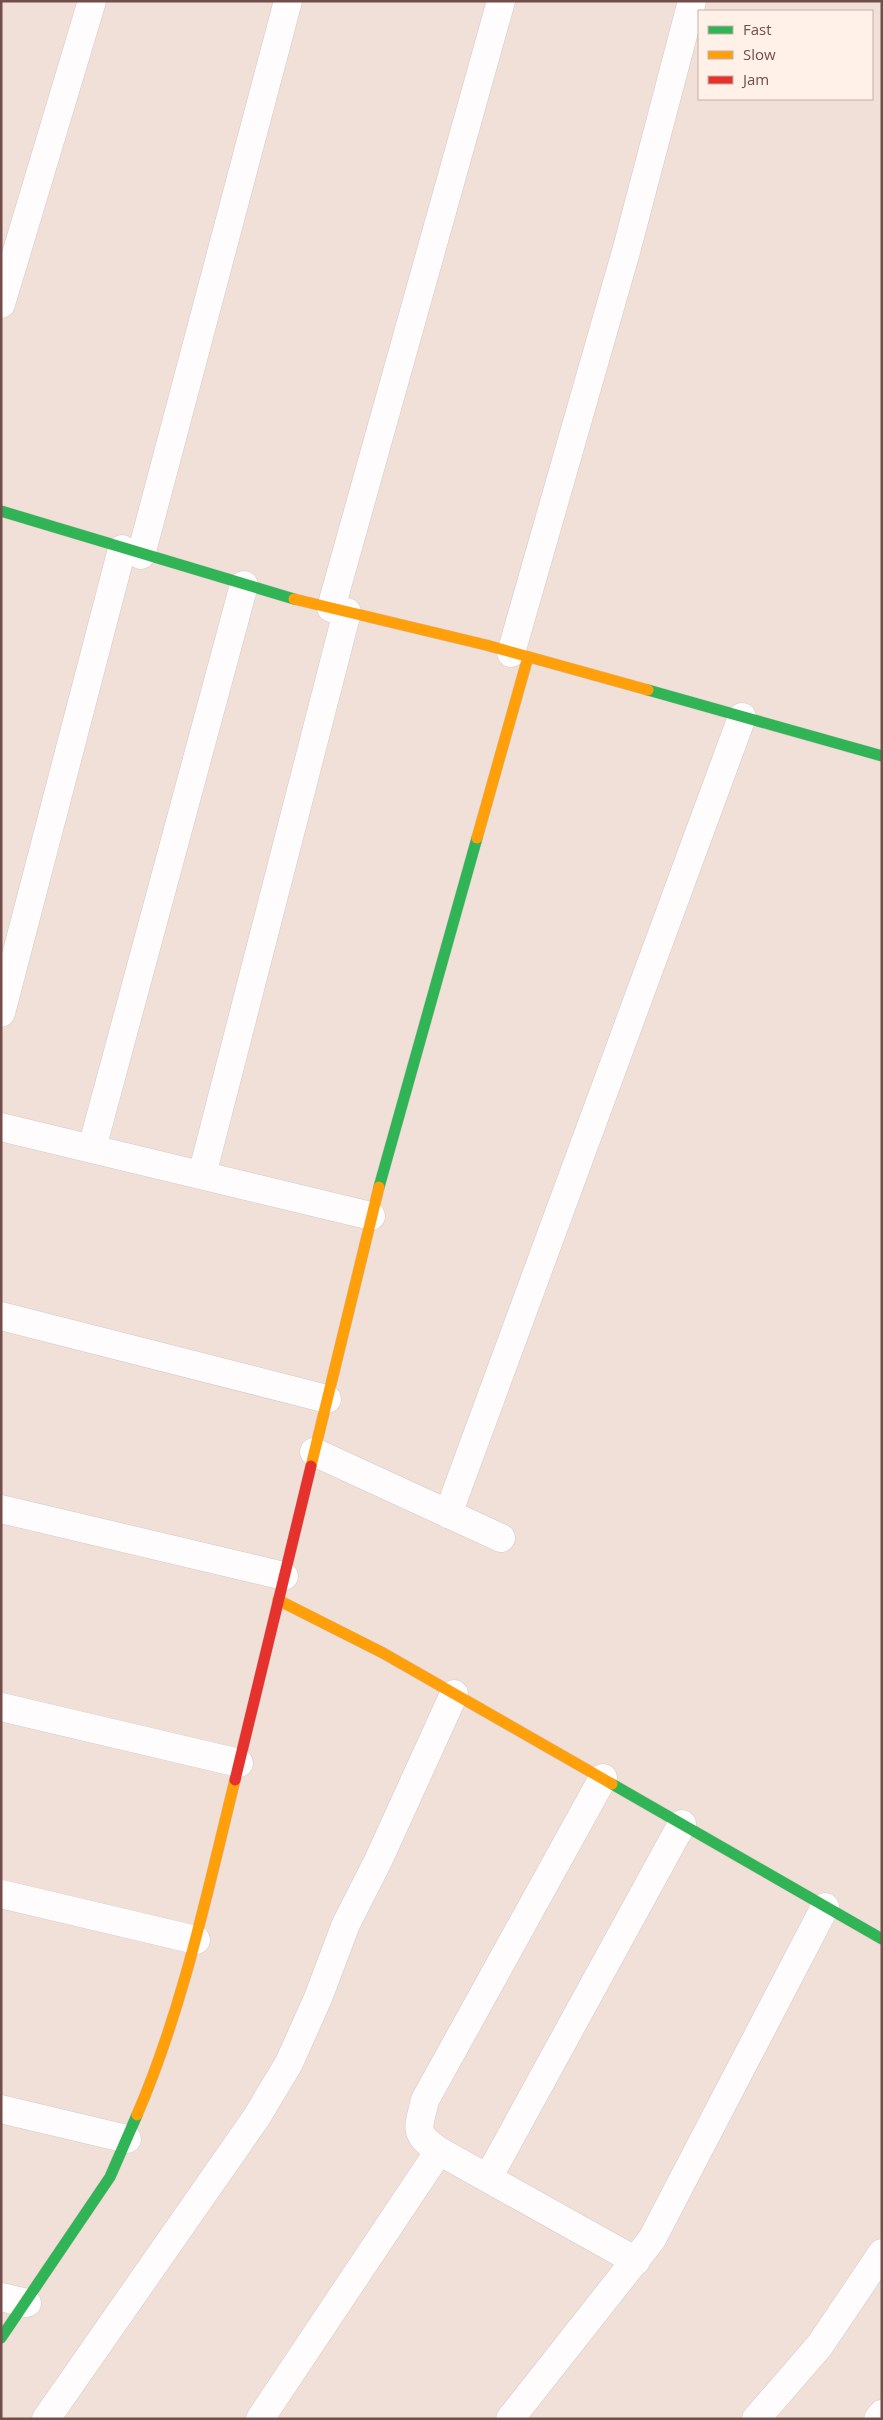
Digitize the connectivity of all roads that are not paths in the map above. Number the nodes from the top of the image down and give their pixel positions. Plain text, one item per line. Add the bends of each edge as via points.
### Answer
1 (92, 1) edge
2 (288, 1) edge
3 (502, 1) edge
4 (692, 1) edge
5 (1, 304) edge
6 (1, 511) edge
7 (132, 552) junction
8 (244, 585) junction
9 (339, 610) junction
10 (520, 655) junction
11 (742, 717) junction
12 (882, 756) edge
13 (1, 1013) edge
14 (1, 1127) edge
15 (92, 1148) junction
16 (202, 1175) junction
17 (371, 1216) junction
18 (1, 1316) edge
19 (327, 1399) junction
20 (314, 1452) junction
21 (1, 1509) edge
22 (448, 1514) junction
23 (501, 1538) dead end
24 (281, 1588) junction
25 (454, 1694) junction
26 (1, 1707) edge
27 (239, 1763) junction
28 (603, 1778) junction
29 (682, 1824) junction
30 (1, 1894) edge
31 (826, 1907) junction
32 (882, 1939) edge
33 (196, 1940) junction
34 (1, 2109) edge
35 (127, 2139) junction
36 (439, 2151) junction
37 (488, 2178) junction
38 (882, 2253) edge
39 (636, 2261) junction
40 (14, 2300) edge
41 (1, 2338) edge
42 (882, 2414) edge
43 (46, 2419) edge
44 (260, 2419) edge
45 (510, 2419) edge
46 (756, 2419) edge
47 (878, 2419) edge

1 - 5 street
2 - 7 street
3 - 9 street
4 - 10 street
6 - 7 street
7 - 8 street
7 - 13 street
8 - 9 street
8 - 15 street
9 - 10 street
9 - 16 street
10 - 11 street
10 - 17 street
11 - 12 street
11 - 22 street
14 - 15 street
15 - 16 street
16 - 17 street
17 - 19 street
18 - 19 street
19 - 20 street
20 - 22 street
20 - 24 street
21 - 24 street
22 - 23 street
24 - 25 street
24 - 27 street
25 - 28 street
25 - 43 street via 346,1924 289,2062 256,2118
26 - 27 street
27 - 33 street
28 - 29 street
28 - 36 street via 426,2100 418,2127 422,2138
29 - 31 street
29 - 37 street
30 - 33 street
31 - 32 street
31 - 39 street via 678,2192
33 - 35 street via 152,2080
34 - 35 street
35 - 40 street via 110,2177
36 - 37 street
36 - 44 street
37 - 39 street
38 - 46 street via 820,2346
39 - 45 street
40 - 41 street
42 - 47 street

